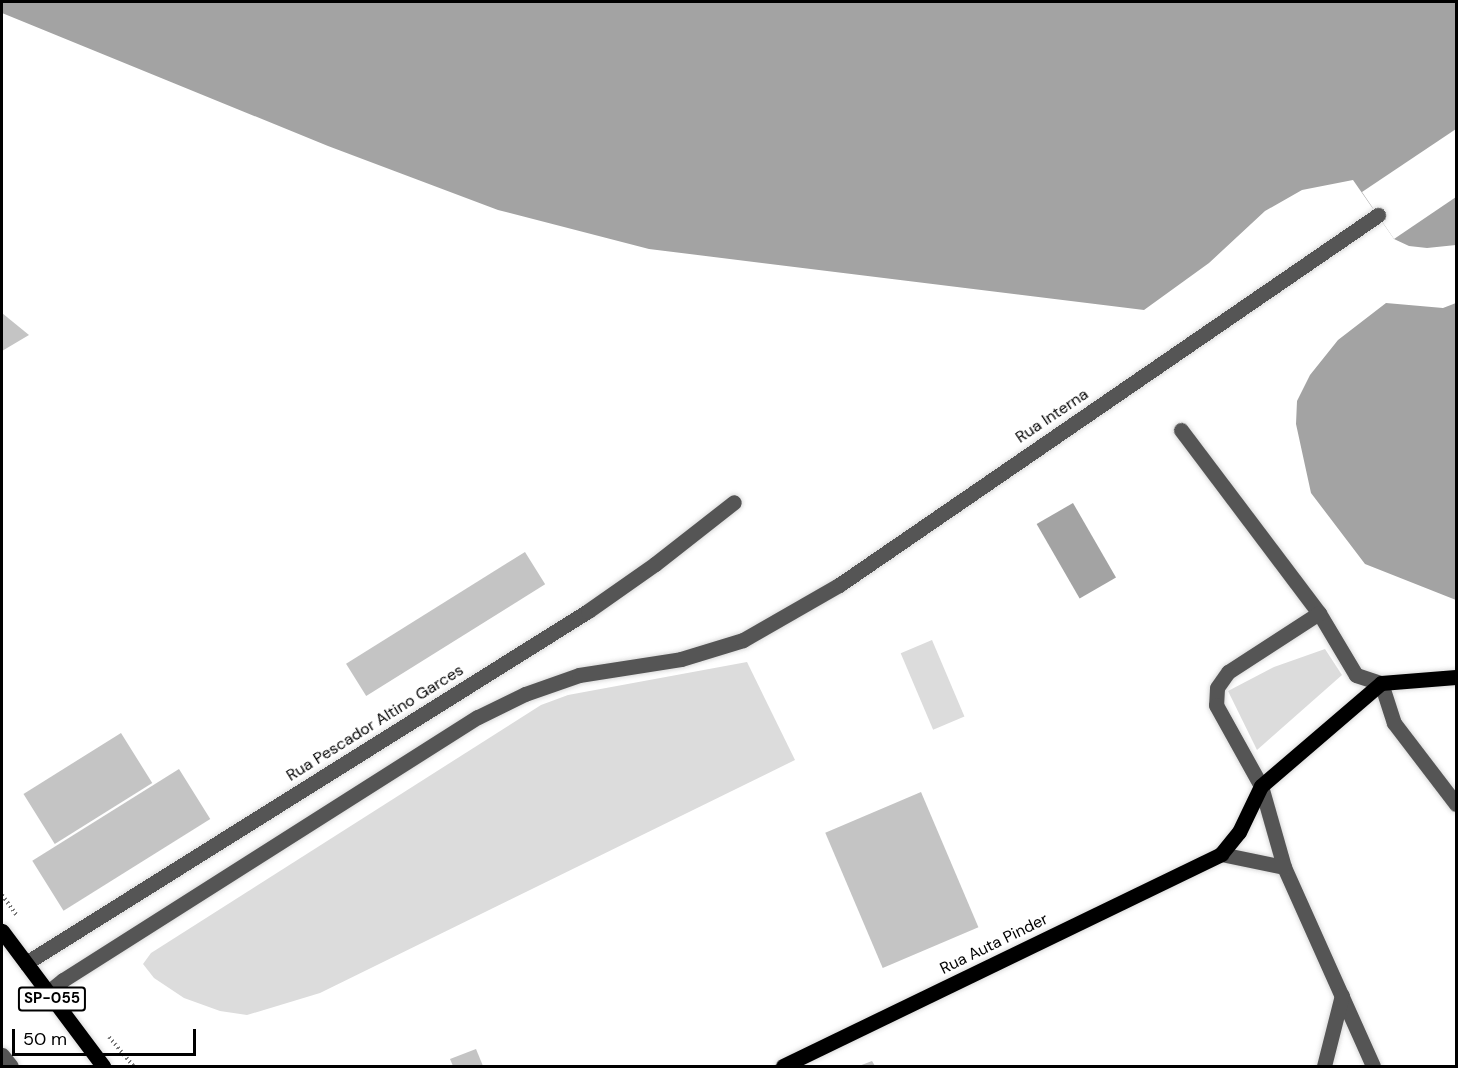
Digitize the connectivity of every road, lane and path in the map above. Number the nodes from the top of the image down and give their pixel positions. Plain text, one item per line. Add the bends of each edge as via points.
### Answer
1 (1378, 215) dead end
2 (1181, 430) dead end
3 (734, 502) dead end
4 (1319, 613) junction
5 (1456, 677) edge
6 (1381, 683) junction
7 (1261, 786) junction
8 (1456, 804) edge
9 (1221, 855) junction
10 (1284, 867) junction
11 (2, 931) edge
12 (26, 963) junction
13 (48, 992) junction
14 (1342, 995) junction
15 (2, 1054) edge
16 (11, 1066) edge
17 (103, 1066) edge
18 (783, 1066) edge
19 (1324, 1066) edge
20 (1373, 1066) edge

1 - 13 street, Rua Interna via 839,585 743,640 681,659 579,675 525,694 478,717
2 - 4 street
3 - 12 street, Rua Pescador Altino Garces via 588,611
4 - 6 street via 1356,675
4 - 7 street via 1228,672 1217,688 1216,705
5 - 6 main road
6 - 7 main road
6 - 8 street via 1394,723
7 - 9 main road via 1239,832
7 - 10 street
9 - 10 street
9 - 18 main road, Rua Auta Pinder
10 - 14 street
11 - 12 main road, SP-055
12 - 13 main road, SP-055
13 - 17 main road, SP-055
14 - 19 street
14 - 20 street
15 - 16 street

